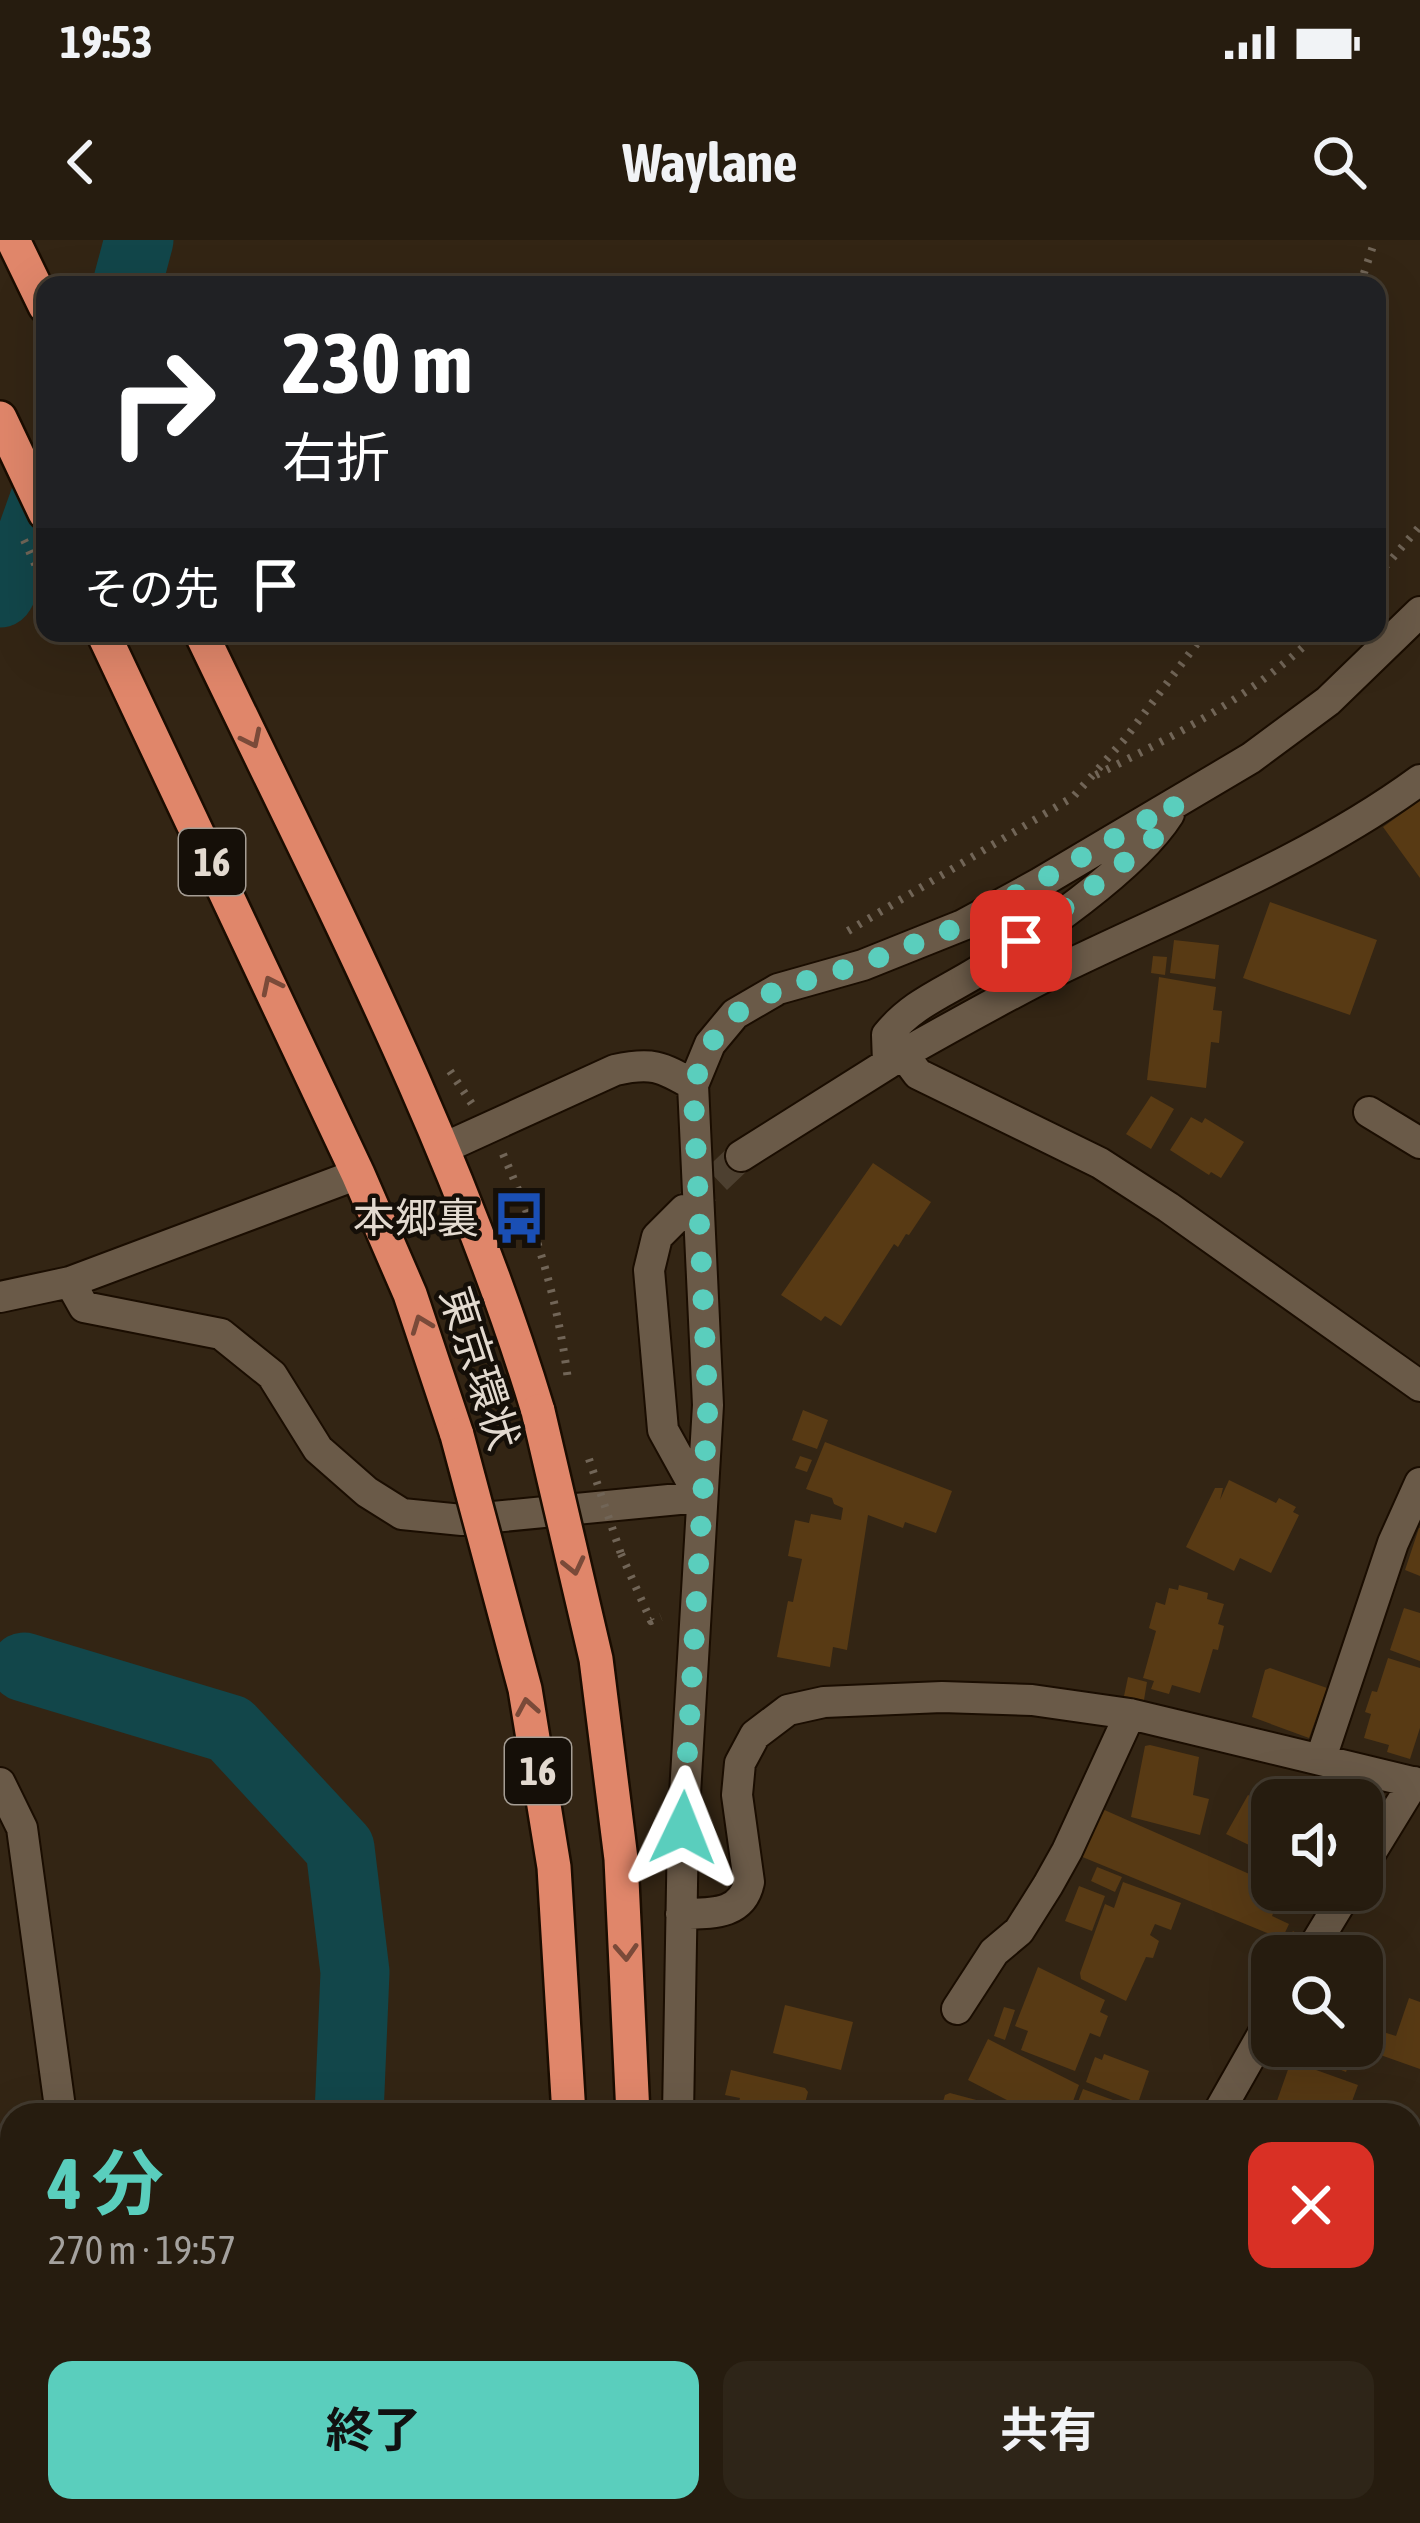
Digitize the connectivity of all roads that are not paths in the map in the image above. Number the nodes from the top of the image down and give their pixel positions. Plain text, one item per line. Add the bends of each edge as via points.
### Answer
1 (14, 240) edge
2 (36, 287) edge
3 (0, 418) edge
4 (36, 493) edge
5 (1420, 613) edge
6 (107, 642) edge
7 (205, 642) edge
8 (1420, 780) edge
9 (1176, 803) junction
10 (896, 1059) junction
11 (693, 1085) junction
12 (1369, 1112) dead end
13 (1420, 1143) edge
14 (444, 1148) junction
15 (741, 1156) tunnel mouth
16 (358, 1174) junction
17 (684, 1210) tunnel mouth
18 (70, 1282) junction
19 (0, 1297) edge
20 (1420, 1386) edge
21 (1420, 1483) edge
22 (700, 1497) junction
23 (1130, 1714) junction
24 (1322, 1758) junction
25 (0, 1783) edge
26 (1417, 1783) edge
27 (1383, 1835) edge
28 (681, 1914) junction
29 (957, 2009) dead end
30 (1251, 2055) edge
31 (59, 2103) edge
32 (568, 2103) edge
33 (632, 2103) edge
34 (678, 2103) edge
35 (1224, 2103) edge

1 - 2 highway
3 - 4 highway
5 - 9 street via 1328,701
16 -> 6 highway, 東京環状 / 16
7 -> 14 highway, 東京環状 / 16
8 - 10 street via 1371,816
9 - 10 street via 1152,841 1119,870 902,1016 886,1035
9 - 11 street via 963,925 778,989 735,1014 710,1044
10 - 15 street
10 - 20 street via 1100,1163
11 - 14 street via 655,1066 615,1070
11 - 22 street via 708,1405
12 - 13 street
14 -> 33 highway, 東京環状 / 16, bridge via 538,1411 596,1659 620,1859
16 - 18 street
32 -> 16 highway, 東京環状 / 16, bridge via 550,1845 525,1689 458,1435
17 - 22 street via 657,1237 649,1270 663,1430
18 - 19 street
18 - 22 street via 84,1306 221,1334 272,1375 317,1449 402,1514 462,1520
21 - 24 street
22 - 28 street
23 - 24 street
23 - 28 street via 942,1697 788,1710 755,1735 740,1763 746,1895 730,1909
23 - 29 street via 1048,1886
24 - 26 street
25 - 31 street via 22,1828
26 - 27 street
28 - 34 street
30 - 35 street

